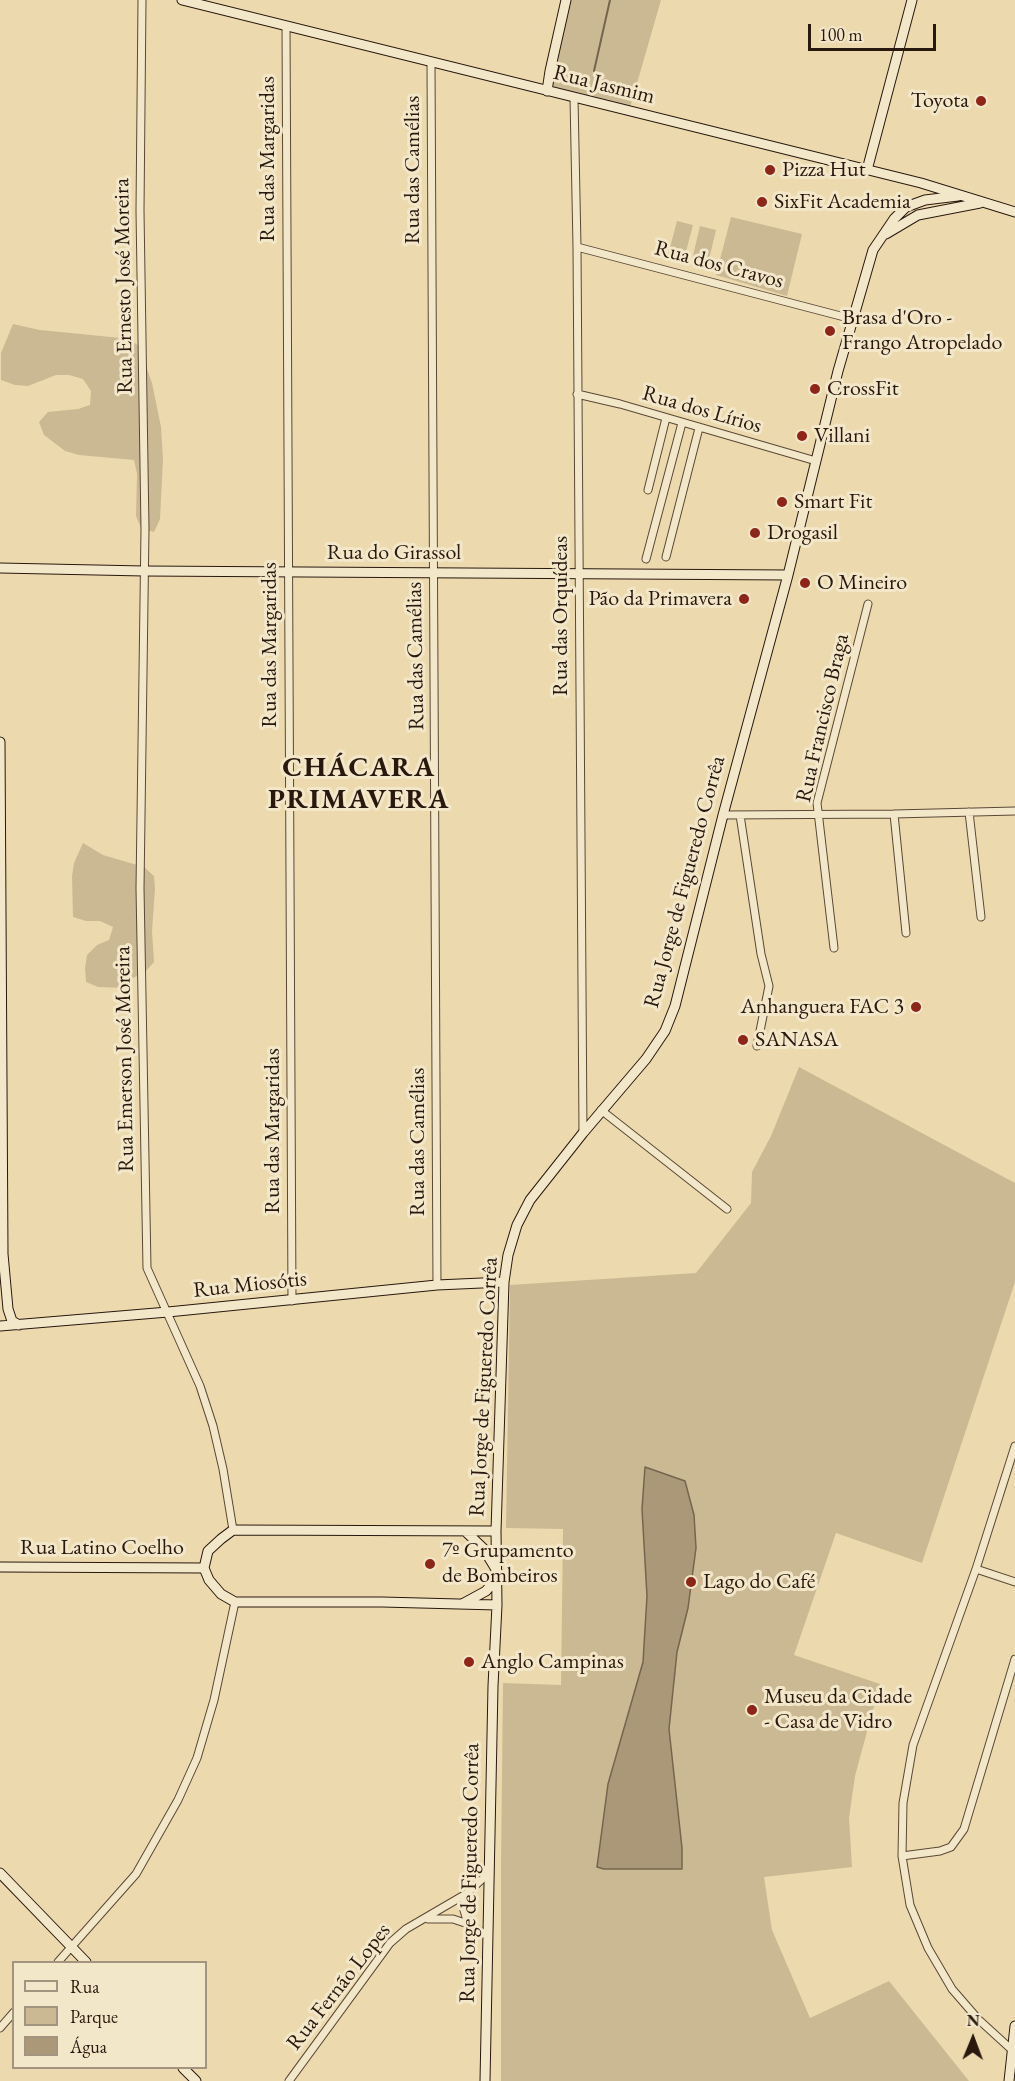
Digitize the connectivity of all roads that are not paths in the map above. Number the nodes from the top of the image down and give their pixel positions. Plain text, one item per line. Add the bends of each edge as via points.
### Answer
1 (142, 0) edge
2 (182, 0) edge
3 (566, 0) edge
4 (912, 0) edge
5 (286, 26) junction
6 (431, 63) junction
7 (548, 91) junction
8 (574, 98) junction
9 (867, 170) junction
10 (921, 183) junction
11 (958, 196) junction
12 (925, 200) junction
13 (983, 202) junction
14 (928, 212) junction
15 (1015, 212) edge
16 (882, 237) junction
17 (577, 247) junction
18 (852, 319) junction
19 (577, 394) junction
20 (666, 418) junction
21 (682, 423) junction
22 (699, 428) junction
23 (816, 461) junction
24 (648, 490) dead end
25 (666, 557) dead end
26 (645, 559) dead end
27 (0, 568) edge
28 (144, 571) junction
29 (288, 572) junction
30 (433, 572) junction
31 (579, 573) junction
32 (788, 575) junction
33 (868, 604) dead end
34 (0, 742) edge
35 (1015, 811) edge
36 (969, 812) junction
37 (894, 814) junction
38 (723, 815) junction
39 (740, 815) junction
40 (818, 815) junction
41 (981, 917) dead end
42 (906, 933) dead end
43 (834, 948) dead end
44 (757, 1046) dead end
45 (601, 1110) junction
46 (583, 1133) junction
47 (727, 1209) dead end
48 (504, 1282) junction
49 (0, 1285) edge
50 (437, 1285) junction
51 (7, 1294) junction
52 (292, 1300) junction
53 (8, 1309) junction
54 (168, 1312) junction
55 (0, 1318) edge
56 (19, 1324) junction
57 (0, 1326) edge
58 (1015, 1446) edge
59 (233, 1530) junction
60 (465, 1531) junction
61 (496, 1531) junction
62 (0, 1567) edge
63 (204, 1568) junction
64 (976, 1569) junction
65 (497, 1571) junction
66 (1015, 1582) edge
67 (235, 1602) junction
68 (464, 1603) junction
69 (497, 1605) junction
70 (1015, 1659) edge
71 (902, 1856) junction
72 (0, 1873) edge
73 (489, 1873) junction
74 (466, 1894) junction
75 (422, 1920) junction
76 (468, 1924) junction
77 (488, 1936) junction
78 (72, 1948) junction
79 (59, 1961) edge
80 (85, 1961) edge
81 (12, 2014) edge
82 (1015, 2026) edge
83 (0, 2028) edge
84 (1012, 2050) junction
85 (185, 2069) edge
86 (196, 2081) edge
87 (289, 2081) edge
88 (485, 2081) edge
89 (1009, 2081) edge

1 - 28 street, Rua Ernesto José Moreira
2 - 5 street, Rua Jasmim
3 - 7 street
4 - 9 street
5 - 6 street, Rua Jasmim
5 - 29 street, Rua das Margaridas
6 - 7 street, Rua Jasmim
6 - 30 street, Rua das Camélias
7 - 8 street, Rua Jasmim
8 - 9 street, Rua Jasmim
8 - 17 street, Rua das Orquídeas
9 - 10 street, Rua Jasmim
10 - 11 street, Rua Jasmim
10 - 12 street
11 - 12 street, Rua Jorge de Figueredo Corrêa
11 - 13 street, Rua Jasmim
12 - 14 street
12 - 16 street, Rua Jorge de Figueredo Corrêa via 900,211
13 - 14 street, Rua Jorge de Figueredo Corrêa
13 - 15 street, Rua Jasmim
14 - 16 street, Rua Jorge de Figueredo Corrêa via 903,222
16 - 18 street, Rua Jorge de Figueredo Corrêa via 868,261
17 - 18 street, Rua dos Cravos
17 - 19 street, Rua das Orquídeas
18 - 23 street, Rua Jorge de Figueredo Corrêa
19 - 20 street, Rua dos Lírios
19 - 31 street, Rua das Orquídeas
20 - 21 street, Rua dos Lírios
20 - 24 street
21 - 22 street, Rua dos Lírios
21 - 26 street
22 - 23 street, Rua dos Lírios
22 - 25 street
23 - 32 street, Rua Jorge de Figueredo Corrêa
27 - 28 street, Rua do Girassol
28 - 29 street, Rua do Girassol
28 - 54 street, Rua Emerson José Moreira via 140,888 147,1268
29 - 30 street, Rua do Girassol
29 - 52 street, Rua das Margaridas
30 - 31 street, Rua do Girassol
30 - 50 street, Rua das Camélias
31 - 32 street, Rua do Girassol
31 - 46 street, Rua das Orquídeas
32 - 38 street, Rua Jorge de Figueredo Corrêa
33 - 40 street, Rua Francisco Braga via 817,803
34 - 51 street via 3,1254
35 - 36 street
36 - 37 street
36 - 41 street
37 - 40 street
37 - 42 street
38 - 39 street
38 - 45 street, Rua Jorge de Figueredo Corrêa via 675,1006 665,1031
39 - 40 street
39 - 44 street via 768,982
40 - 43 street, Rua Francisco Braga
45 - 46 street, Rua Jorge de Figueredo Corrêa
45 - 47 street
46 - 48 street, Rua Jorge de Figueredo Corrêa via 530,1200 517,1226
48 - 50 street, Rua Miosótis
48 - 61 street, Rua Jorge de Figueredo Corrêa
49 - 51 street
50 - 52 street, Rua Miosótis
51 - 53 street
52 - 54 street, Rua Miosótis
53 - 55 street
53 - 56 street via 12,1321
54 - 56 street, Rua Miosótis
54 - 59 street, Rua Emerson José Moreira via 213,1426
56 - 57 street, Rua Miosótis
58 - 64 street
59 - 60 street
59 - 63 street via 208,1551
60 - 61 street
60 - 65 street via 483,1548
61 - 65 street, Rua Jorge de Figueredo Corrêa
62 - 63 street, Rua Latino Coelho
63 - 67 street via 221,1594
64 - 66 street
64 - 71 street via 913,1745 903,1803
65 - 68 street via 486,1591
65 - 69 street, Rua Jorge de Figueredo Corrêa
67 - 68 street
67 - 78 street via 214,1700 178,1800 136,1874
68 - 69 street
69 - 73 street, Rua Jorge de Figueredo Corrêa
70 - 71 street via 964,1829 951,1848
71 - 84 street via 910,1905 934,1958 952,1989
72 - 78 street
73 - 74 street, Rua Fernão Lopes
73 - 77 street, Rua Jorge de Figueredo Corrêa
74 - 75 street, Rua Fernão Lopes
74 - 76 street via 463,1907
75 - 76 street, Rua Fernão Lopes via 444,1918
75 - 87 street, Rua Fernão Lopes via 390,1943
76 - 77 street, Rua Fernão Lopes
77 - 88 street, Rua Jorge de Figueredo Corrêa
78 - 79 street
78 - 80 street
81 - 83 street
82 - 84 street
84 - 89 street
85 - 86 street

